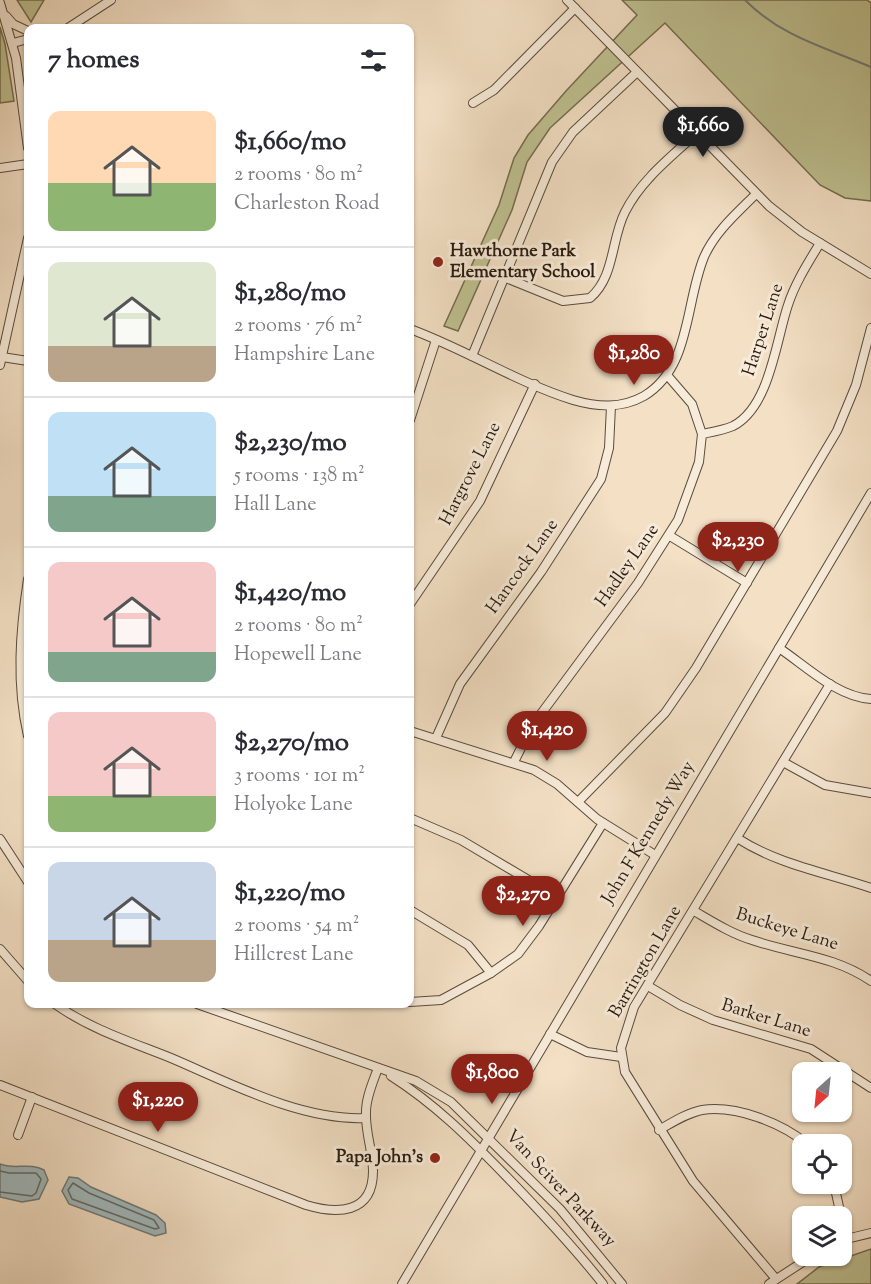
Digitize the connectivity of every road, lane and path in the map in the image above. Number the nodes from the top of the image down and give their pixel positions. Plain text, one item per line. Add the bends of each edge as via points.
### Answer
1 (111, 0) edge
2 (567, 0) edge
3 (0, 3) edge
4 (576, 8) junction
5 (4, 13) junction
6 (74, 24) edge
7 (24, 29) edge
8 (24, 40) edge
9 (13, 43) junction
10 (637, 72) junction
11 (473, 103) dead end
12 (24, 120) edge
13 (697, 133) junction
14 (24, 165) edge
15 (0, 168) edge
16 (756, 195) junction
17 (820, 243) junction
18 (24, 256) edge
19 (871, 274) edge
20 (506, 278) junction
21 (871, 328) edge
22 (414, 331) edge
23 (436, 340) junction
24 (472, 356) junction
25 (1, 361) edge
26 (24, 362) edge
27 (667, 375) junction
28 (535, 384) junction
29 (414, 406) edge
30 (611, 406) junction
31 (702, 434) junction
32 (871, 493) edge
33 (670, 536) junction
34 (747, 583) junction
35 (414, 598) edge
36 (24, 622) edge
37 (779, 648) junction
38 (830, 684) junction
39 (871, 699) edge
40 (24, 712) edge
41 (414, 732) edge
42 (436, 738) junction
43 (514, 762) junction
44 (783, 762) junction
45 (871, 793) edge
46 (578, 802) junction
47 (414, 820) edge
48 (603, 823) junction
49 (737, 838) junction
50 (0, 839) edge
51 (655, 855) junction
52 (24, 876) edge
53 (871, 888) edge
54 (557, 897) junction
55 (694, 911) junction
56 (414, 912) edge
57 (0, 949) edge
58 (491, 973) junction
59 (24, 976) edge
60 (871, 981) edge
61 (648, 986) junction
62 (414, 1002) edge
63 (62, 1008) edge
64 (208, 1008) edge
65 (550, 1034) junction
66 (621, 1057) junction
67 (378, 1068) junction
68 (0, 1085) edge
69 (871, 1088) edge
70 (32, 1097) junction
71 (366, 1118) junction
72 (660, 1130) junction
73 (18, 1135) dead end
74 (792, 1135) edge
75 (489, 1137) junction
76 (481, 1150) junction
77 (871, 1233) edge
78 (852, 1237) edge
79 (797, 1266) edge
80 (773, 1282) edge
81 (402, 1284) edge
82 (603, 1284) edge
83 (622, 1284) edge

1 - 6 street
2 - 4 street
3 - 5 street
4 - 10 street
4 - 11 street via 494,90
5 - 7 street
5 - 9 street
8 - 9 street
9 - 12 street
10 - 13 street
10 - 20 street via 558,151 541,184
13 - 16 street
13 - 20 street via 654,173 628,206 602,284 590,298 563,301
14 - 15 street
16 - 17 street via 780,217
16 - 27 street via 718,232 705,256 680,350
17 - 19 street
17 - 31 street, Harper Lane via 794,287 771,367 755,403 732,426
18 - 25 street
20 - 24 street
21 - 34 street via 845,414
22 - 23 street
23 - 24 street
23 - 29 street
24 - 28 street
25 - 26 street
27 - 30 street via 638,399
27 - 31 street, Hadley Lane via 692,404
28 - 30 street via 573,400
28 - 35 street, Hargrove Lane via 480,501
30 - 42 street, Hancock Lane via 608,458 601,479 541,572 460,684
31 - 33 street, Hadley Lane via 696,471
32 - 37 street, John F Kennedy Way
33 - 34 street
33 - 43 street, Hadley Lane via 532,726
34 - 46 street via 672,705
36 - 40 street via 20,665
37 - 38 street
37 - 51 street, John F Kennedy Way
38 - 39 street
38 - 44 street, Barrington Lane
41 - 42 street
42 - 43 street
43 - 46 street via 546,776
44 - 45 street via 825,785
44 - 49 street, Barrington Lane
46 - 48 street
47 - 54 street via 461,840
48 - 51 street
48 - 54 street
49 - 53 street via 796,867
49 - 55 street, Barrington Lane
50 - 52 street
51 - 65 street, John F Kennedy Way
54 - 58 street via 526,945
55 - 60 street, Buckeye Lane via 739,936 824,958
55 - 61 street, Barrington Lane
56 - 58 street via 468,945
57 - 59 street
58 - 62 street via 441,1000
61 - 66 street, Barrington Lane via 622,1037
61 - 69 street, Barker Lane via 712,1020 811,1049
63 - 71 street via 105,1032 261,1095 333,1118
64 - 67 street, Van Sciver Parkway
65 - 66 street via 587,1052
65 - 75 street, John F Kennedy Way
66 - 72 street via 625,1072
67 - 71 street
67 - 75 street, Van Sciver Parkway via 429,1088
67 - 76 street, Van Sciver Parkway via 439,1110
68 - 70 street
70 - 71 street via 306,1205 334,1212 360,1203 373,1180
70 - 73 street
72 - 74 street via 695,1112 722,1110 773,1124
72 - 80 street via 693,1181
75 - 76 street, John F Kennedy Way
75 - 83 street, Van Sciver Parkway via 570,1220
76 - 81 street, John F Kennedy Way
76 - 82 street, Van Sciver Parkway via 562,1234
77 - 78 street
79 - 80 street

